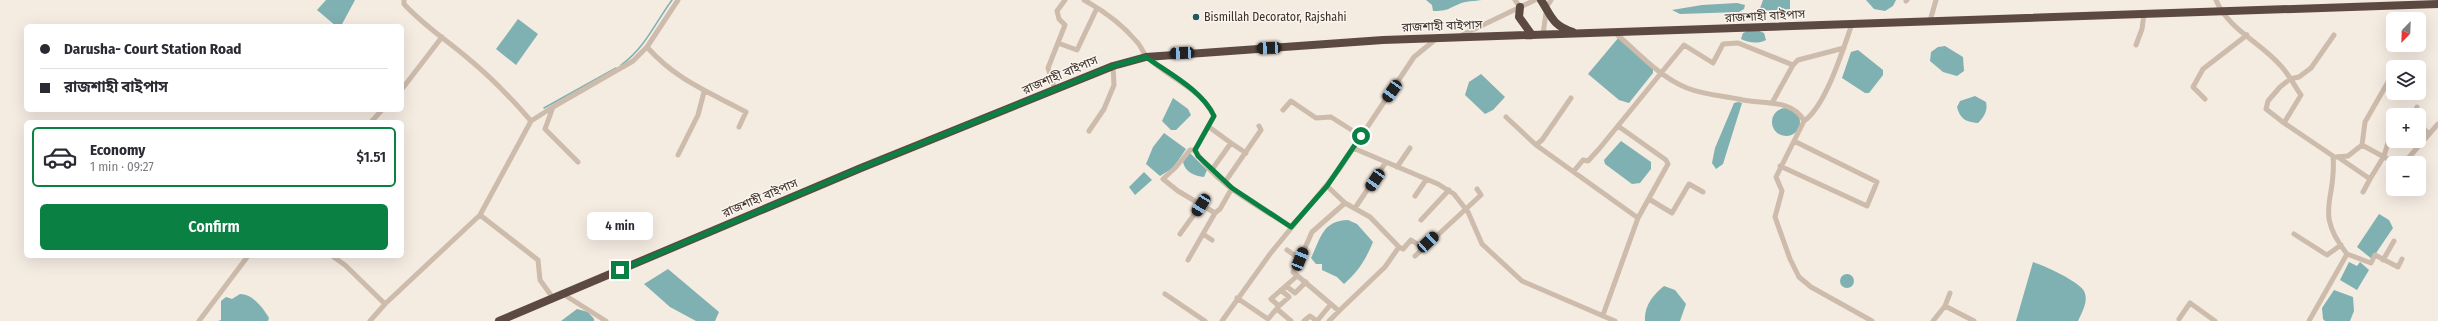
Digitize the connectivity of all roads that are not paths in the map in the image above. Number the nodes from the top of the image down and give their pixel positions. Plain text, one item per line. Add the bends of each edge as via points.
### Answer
1 (404, 0) edge
2 (678, 0) edge
3 (1065, 0) edge
4 (1084, 0) edge
5 (1535, 0) edge
6 (1541, 0) edge
7 (1551, 0) edge
8 (1936, 0) edge
9 (2216, 0) edge
10 (1518, 4) edge
11 (2438, 4) edge
12 (1097, 8) junction
13 (1546, 10) junction
14 (2221, 11) junction
15 (2144, 14) junction
16 (1930, 21) junction
17 (1852, 24) junction
18 (1614, 32) junction
19 (1543, 34) junction
20 (1578, 34) junction
21 (1532, 35) junction
22 (2247, 35) junction
23 (2334, 35) dead end
24 (442, 37) junction
25 (1455, 38) junction
26 (1436, 39) junction
27 (1058, 43) junction
28 (2136, 44) dead end
29 (647, 47) junction
30 (1844, 48) junction
31 (1146, 57) junction
32 (1793, 65) junction
33 (1113, 66) junction
34 (1660, 72) junction
35 (2290, 79) junction
36 (2386, 85) edge
37 (404, 86) edge
38 (1055, 90) junction
39 (704, 92) junction
40 (1571, 98) dead end
41 (2205, 99) dead end
42 (1772, 103) junction
43 (553, 106) junction
44 (1283, 110) dead end
45 (380, 112) edge
46 (1506, 117) dead end
47 (373, 120) edge
48 (1804, 121) junction
49 (531, 122) junction
50 (2284, 123) junction
51 (2438, 124) edge
52 (1259, 126) dead end
53 (1618, 126) junction
54 (739, 127) dead end
55 (1209, 127) junction
56 (1089, 131) dead end
57 (2426, 131) edge
58 (2429, 134) junction
59 (1361, 136) junction
60 (1794, 142) junction
61 (1231, 143) junction
62 (1536, 145) junction
63 (2362, 145) junction
64 (1353, 148) junction
65 (1410, 148) dead end
66 (2386, 148) edge
67 (1195, 150) junction
68 (1246, 152) junction
69 (678, 155) dead end
70 (2384, 156) junction
71 (2410, 156) edge
72 (2336, 157) junction
73 (578, 162) dead end
74 (1386, 162) junction
75 (1780, 166) junction
76 (1397, 167) junction
77 (1211, 171) dead end
78 (1574, 171) junction
79 (2370, 179) junction
80 (1426, 180) junction
81 (1224, 182) junction
82 (1327, 186) junction
83 (1232, 188) junction
84 (1477, 189) dead end
85 (1449, 190) junction
86 (1703, 192) dead end
87 (2363, 192) dead end
88 (1415, 196) dead end
89 (1649, 199) junction
90 (1345, 203) junction
91 (1201, 205) junction
92 (1355, 208) junction
93 (1466, 209) junction
94 (1215, 213) junction
95 (480, 215) junction
96 (1638, 218) junction
97 (1421, 220) dead end
98 (1291, 227) junction
99 (1180, 234) dead end
100 (1203, 234) junction
101 (2294, 234) dead end
102 (1212, 240) dead end
103 (2394, 240) dead end
104 (2341, 245) junction
105 (1422, 247) junction
106 (1399, 248) junction
107 (1286, 250) dead end
108 (2347, 254) junction
109 (1415, 256) dead end
110 (246, 258) edge
111 (335, 258) edge
112 (1300, 259) junction
113 (2402, 259) dead end
114 (1188, 260) dead end
115 (2383, 260) junction
116 (1297, 276) junction
117 (1306, 282) junction
118 (1284, 288) junction
119 (1950, 293) dead end
120 (563, 294) junction
121 (1165, 294) dead end
122 (553, 298) junction
123 (1237, 298) junction
124 (385, 304) junction
125 (1331, 304) junction
126 (1945, 306) junction
127 (1278, 308) junction
128 (1340, 311) junction
129 (1603, 315) junction
130 (2179, 319) dead end
131 (1224, 320) edge
132 (199, 321) edge
133 (370, 321) edge
134 (499, 321) edge
135 (606, 321) edge
136 (1205, 321) edge
137 (1291, 321) edge
138 (1304, 321) edge
139 (1330, 321) edge
140 (1615, 321) edge
141 (1872, 321) edge
142 (1934, 321) edge
143 (1974, 321) edge
144 (2215, 321) edge
145 (2309, 321) edge

1 - 24 street via 412,14
2 - 29 street
3 - 27 street via 1057,11 1059,19 1066,25
4 - 12 street
5 - 10 street
6 - 13 highway
7 - 13 street
8 - 16 street
9 - 14 street
10 - 21 highway via 1519,17
10 - 25 street
11 - 14 highway, রাজশাহী বাইপাস
12 - 27 street via 1077,50
12 - 31 street via 1128,32
13 - 19 street
13 - 20 highway via 1554,22
14 - 15 highway, রাজশাহী বাইপাস
14 - 22 street
15 - 16 highway, রাজশাহী বাইপাস
15 - 28 street
16 - 17 highway, রাজশাহী বাইপাস
17 - 18 highway, রাজশাহী বাইপাস via 1631,28
17 - 30 street
18 - 20 highway, রাজশাহী বাইপাস
18 - 34 street
19 - 20 highway, রাজশাহী বাইপাস
19 - 21 highway, রাজশাহী বাইপাস
21 - 25 highway, রাজশাহী বাইপাস
22 - 35 street via 2281,65
22 - 41 street via 2203,69 2193,87
23 - 35 street via 2311,68 2299,77
24 - 37 street
24 - 49 street via 503,89
25 - 26 highway, রাজশাহী বাইপাস
26 - 31 highway, রাজশাহী বাইপাস via 1383,40
26 - 59 street via 1414,57
27 - 38 street via 1048,68
29 - 39 street via 662,65
29 - 43 street via 633,61
30 - 32 street via 1802,58
30 - 48 street via 1821,98 1811,116
31 - 33 highway, রাজশাহী বাইপাস
31 - 55 street via 1201,98 1214,116
32 - 34 street via 1738,43 1723,44 1713,63 1684,45
32 - 42 street
33 - 38 highway, রাজশাহী বাইপাস
33 - 56 street via 1114,85 1104,109
34 - 42 street via 1689,89
34 - 53 street
35 - 50 street via 2301,95
35 - 50 street via 2268,101 2266,109
36 - 63 street via 2365,122
38 - 120 highway, রাজশাহী বাইপাস via 861,168
39 - 54 street via 746,112
39 - 69 street via 698,115
40 - 62 street
42 - 48 street via 1796,111
43 - 49 street
43 - 73 street via 545,128
44 - 59 street via 1291,101 1316,118 1331,117
45 - 47 street
46 - 62 street
48 - 60 street
49 - 95 street
50 - 72 street
51 - 58 street
52 - 68 street via 1261,130
53 - 78 street via 1588,161 1583,160
53 - 89 street via 1668,164
55 - 61 street
55 - 67 street
57 - 58 street
58 - 71 street
59 - 64 street
60 - 75 street
60 - 75 street via 1877,182 1867,206
61 - 68 street
61 - 77 street
62 - 78 street
63 - 70 street
63 - 72 street via 2348,156
64 - 74 street
64 - 82 street
65 - 76 street
66 - 70 street
67 - 81 street
67 - 91 street via 1190,150 1163,179
68 - 81 street
70 - 79 street
72 - 79 street
72 - 104 street via 2327,210 2329,222
74 - 76 street
74 - 92 street
75 - 141 street via 1776,177 1782,193 1775,217 1799,277 1810,287
76 - 80 street
78 - 96 street
79 - 87 street
80 - 85 street
80 - 88 street
81 - 83 street
82 - 90 street
82 - 98 street
83 - 94 street
83 - 98 street
84 - 93 street via 1481,195
85 - 93 street
85 - 97 street
86 - 89 street via 1689,184 1672,213
89 - 96 street
90 - 92 street
90 - 112 street via 1312,232
91 - 94 street
91 - 99 street
92 - 106 street via 1370,217
93 - 105 street
93 - 129 street via 1482,244 1522,281
94 - 100 street
95 - 122 street via 538,260 540,280
95 - 124 street
96 - 129 street
98 - 123 street
100 - 102 street
100 - 114 street
101 - 104 street via 2327,255
103 - 115 street
104 - 108 street
105 - 106 street via 1411,240 1402,249
105 - 109 street
106 - 128 street via 1385,267
107 - 112 street
108 - 115 street via 2371,263 2376,255
108 - 145 street
110 - 132 street
111 - 124 street
112 - 116 street via 1293,272
113 - 115 street via 2398,267
116 - 117 street
116 - 118 street
117 - 118 street via 1295,293
117 - 125 street
118 - 127 street via 1288,297
118 - 127 street via 1271,299
119 - 126 street
120 - 122 highway, রাজশাহী বাইপাস
120 - 135 street
121 - 136 street
122 - 134 highway, রাজশাহী বাইপাস
123 - 127 street via 1268,319
123 - 131 street
124 - 133 street
125 - 128 street
125 - 138 street via 1316,320 1310,316
126 - 142 street
126 - 143 street
127 - 137 street
128 - 139 street
129 - 140 street
130 - 144 street via 2190,303

